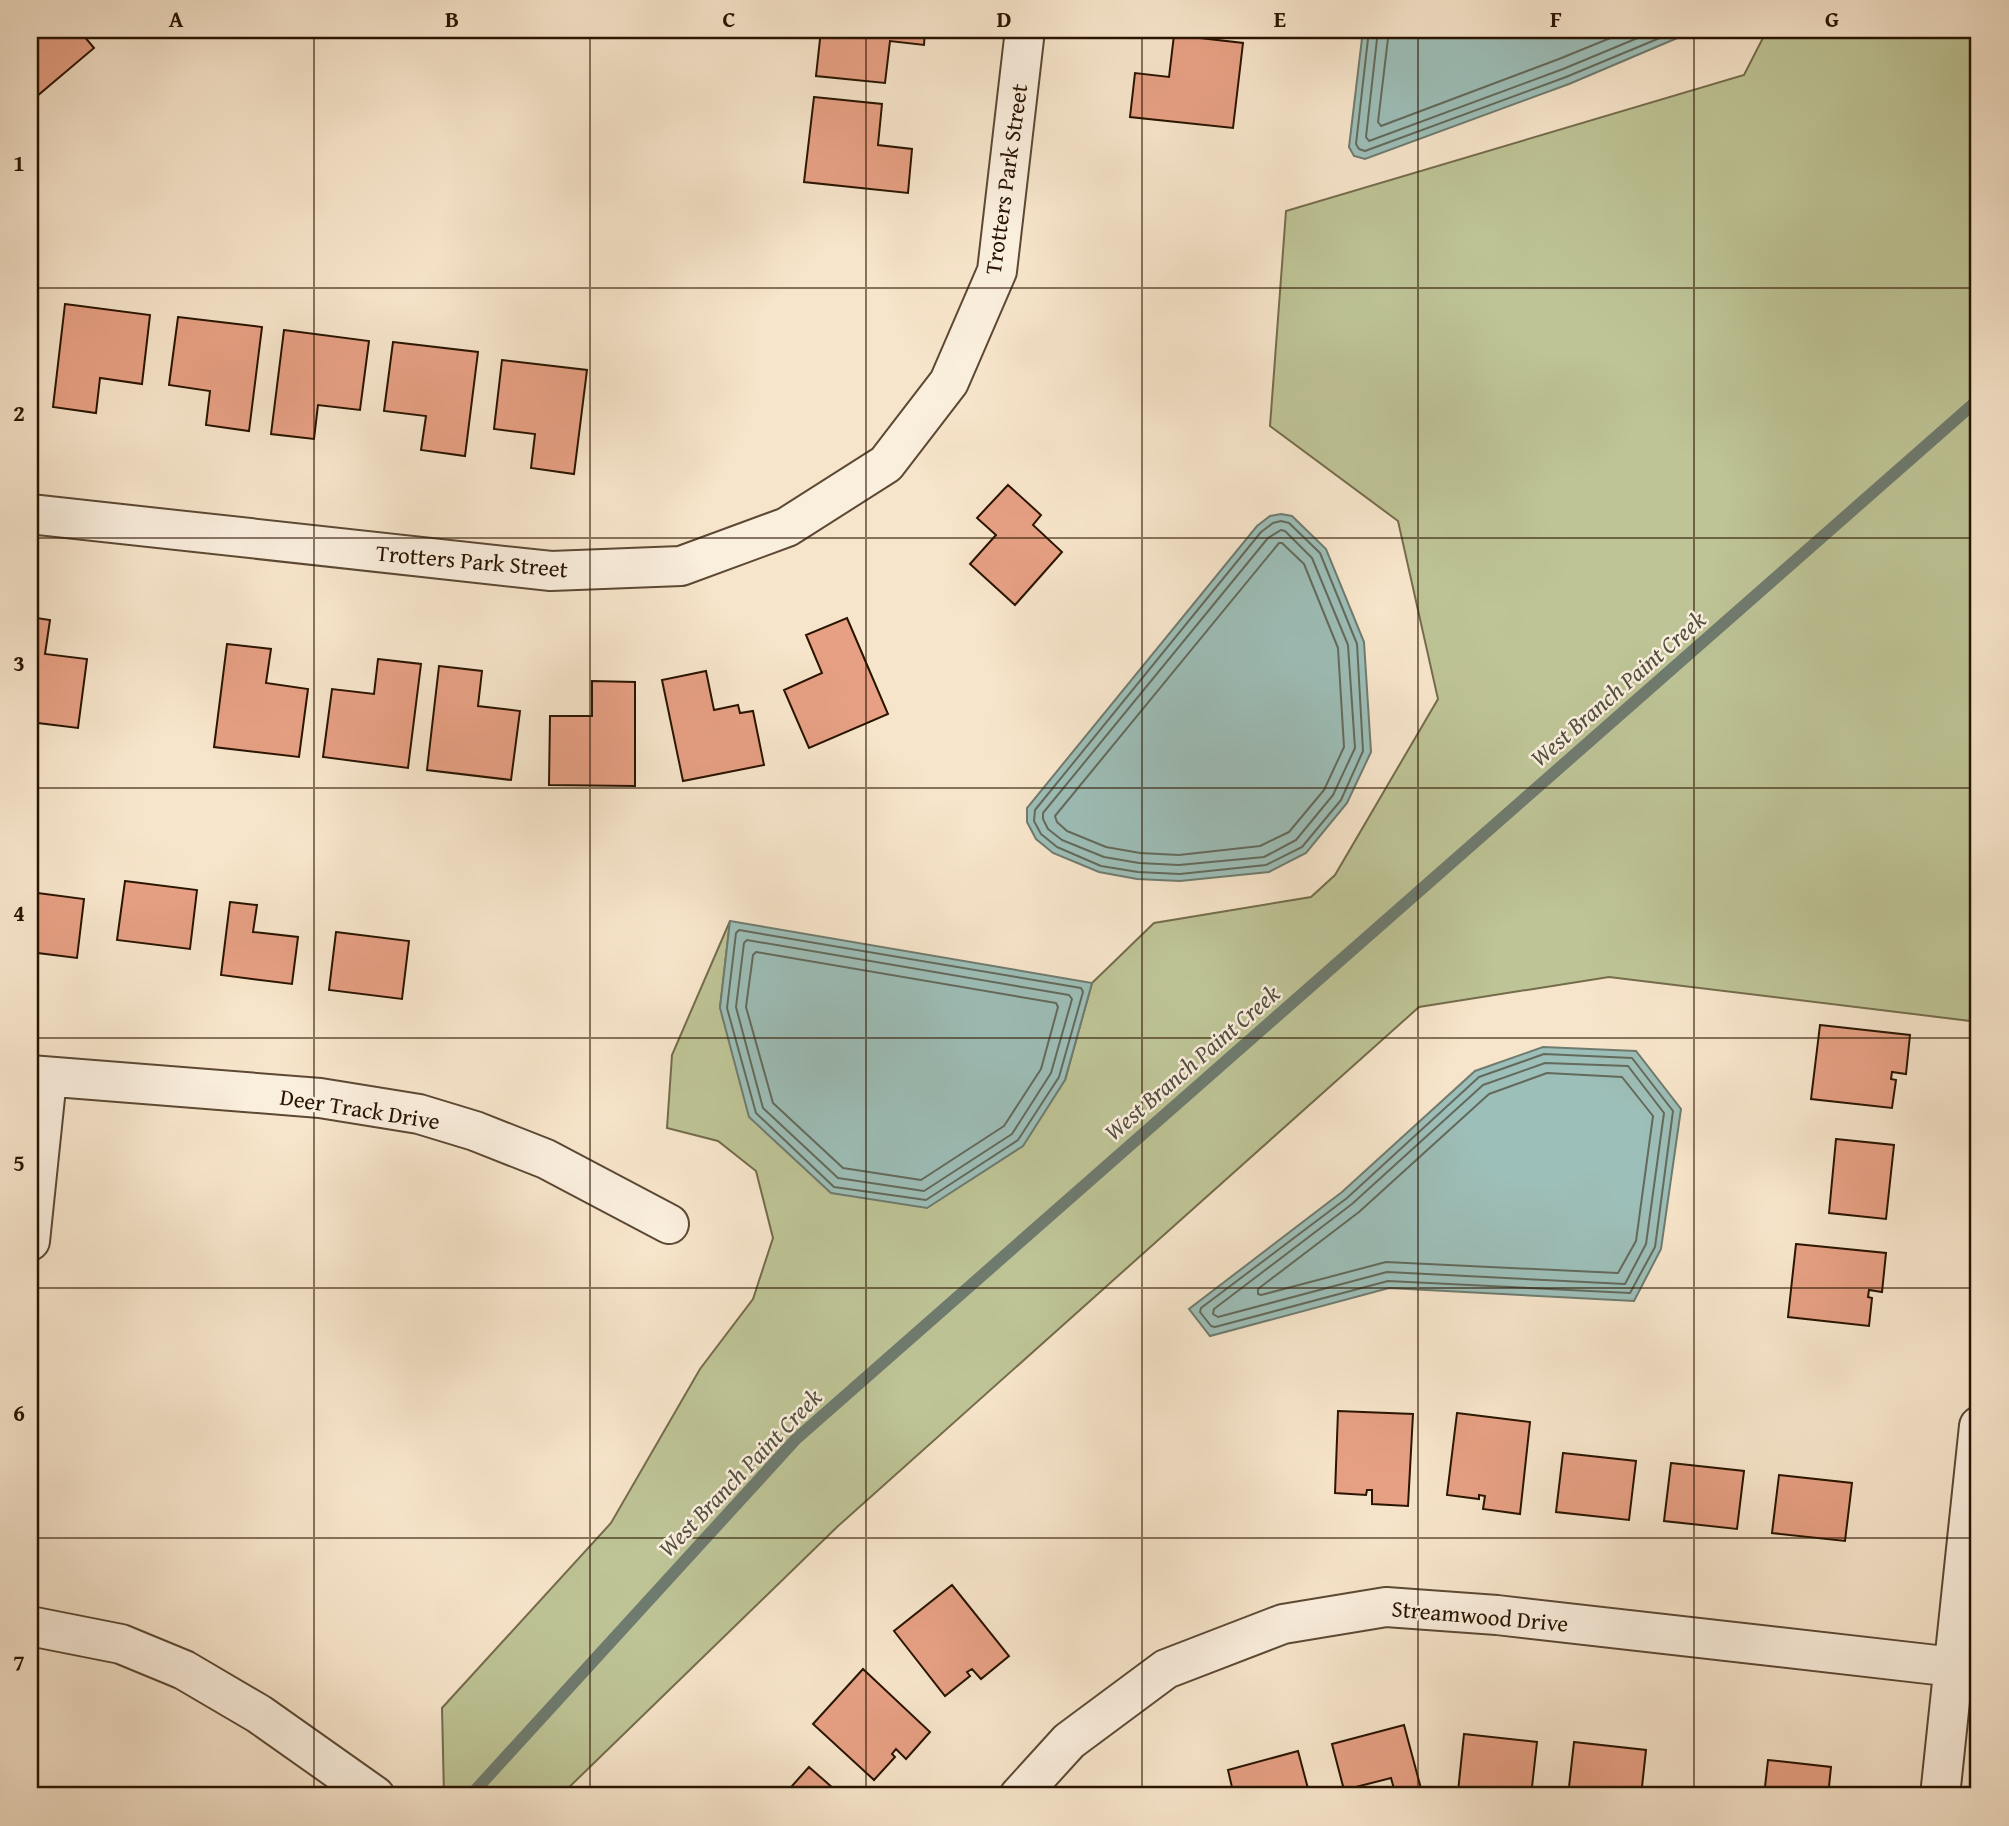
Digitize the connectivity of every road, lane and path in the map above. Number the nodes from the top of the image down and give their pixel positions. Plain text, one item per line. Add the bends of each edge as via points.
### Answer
1 (1025, 30) edge
2 (30, 514) edge
3 (39, 1077) edge
4 (669, 1224) dead end
5 (30, 1241) edge
6 (1979, 1426) edge
7 (30, 1626) edge
8 (1954, 1667) junction
9 (375, 1796) edge
10 (1019, 1796) edge
11 (1940, 1796) edge

1 - 2 street, Trotters Park Street via 997,271 949,382 886,464 787,527 681,566 551,571
3 - 4 street, Deer Track Drive via 320,1098 419,1114 546,1159
3 - 5 street
6 - 8 street
7 - 9 street via 121,1644 184,1670 259,1714
8 - 10 street, Streamwood Drive via 1497,1615 1386,1607 1283,1624 1166,1669 1069,1741
8 - 11 street

